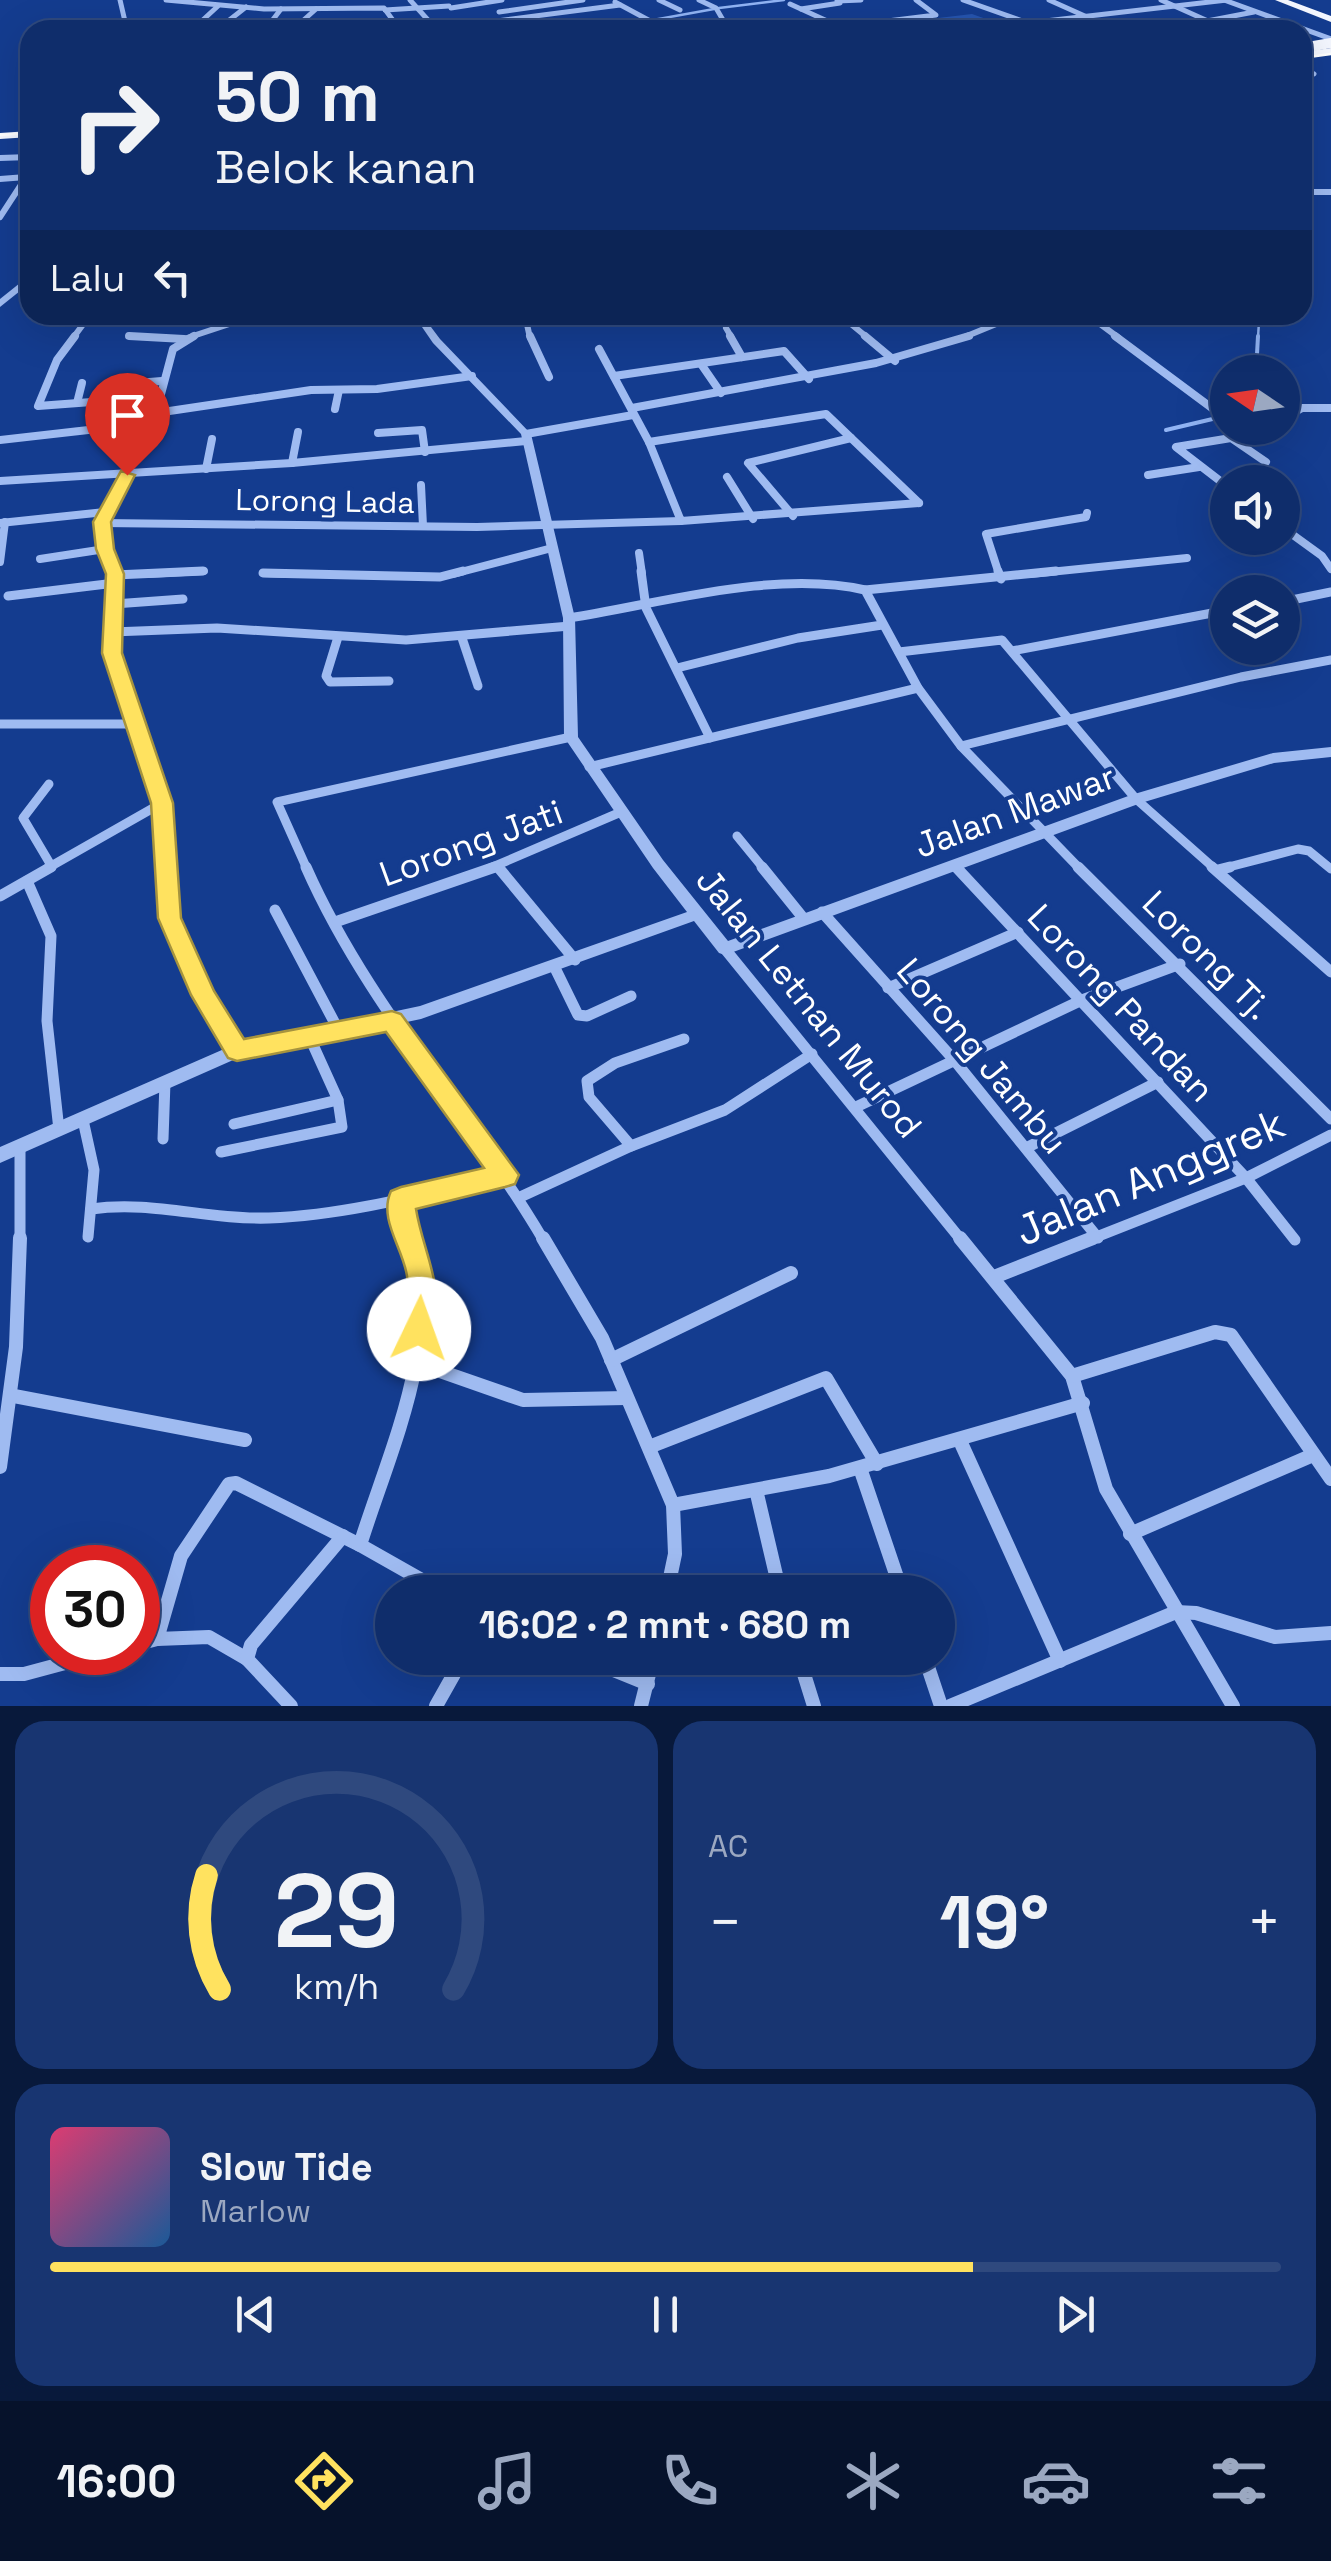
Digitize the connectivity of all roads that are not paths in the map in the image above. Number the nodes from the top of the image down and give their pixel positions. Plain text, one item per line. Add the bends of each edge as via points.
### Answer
1 (170, 0) edge
2 (248, 0) edge
3 (378, 0) edge
4 (410, 0) edge
5 (444, 0) edge
6 (502, 0) edge
7 (583, 0) edge
8 (611, 0) edge
9 (659, 0) edge
10 (699, 0) edge
11 (861, 0) edge
12 (916, 0) edge
13 (963, 0) edge
14 (1049, 0) edge
15 (1161, 0) edge
16 (1226, 0) edge
17 (1280, 0) edge
18 (1291, 0) edge
19 (838, 1) edge
20 (1213, 1) edge
21 (200, 2) edge
22 (790, 4) dead end
23 (218, 6) junction
24 (623, 6) junction
25 (242, 7) junction
26 (450, 7) junction
27 (417, 8) junction
28 (1172, 8) junction
29 (281, 9) junction
30 (316, 9) junction
31 (384, 9) junction
32 (800, 9) junction
33 (348, 10) junction
34 (680, 10) dead end
35 (500, 12) dead end
36 (1255, 12) junction
37 (598, 13) dead end
38 (1088, 17) junction
39 (1331, 17) edge
40 (346, 19) dead end
41 (203, 20) edge
42 (228, 20) edge
43 (272, 20) edge
44 (304, 20) edge
45 (393, 20) edge
46 (428, 20) edge
47 (461, 20) edge
48 (524, 20) edge
49 (648, 20) edge
50 (722, 20) edge
51 (822, 20) edge
52 (892, 20) edge
53 (1013, 20) edge
54 (1056, 20) edge
55 (1202, 20) edge
56 (1211, 20) edge
57 (1277, 20) edge
58 (20, 186) edge
59 (12, 198) junction
60 (0, 199) edge
61 (0, 217) edge
62 (20, 288) edge
63 (0, 304) edge
64 (83, 325) edge
65 (225, 325) edge
66 (428, 325) edge
67 (529, 325) edge
68 (851, 325) edge
69 (997, 325) edge
70 (1101, 325) edge
71 (726, 328) dead end
72 (129, 336) dead end
73 (184, 339) junction
74 (778, 339) dead end
75 (598, 350) dead end
76 (784, 351) junction
77 (742, 358) junction
78 (892, 361) junction
79 (701, 364) junction
80 (472, 376) junction
81 (614, 376) junction
82 (549, 378) dead end
83 (809, 380) junction
84 (162, 381) junction
85 (82, 383) dead end
86 (110, 385) dead end
87 (339, 390) junction
88 (721, 394) junction
89 (158, 397) junction
90 (77, 403) junction
91 (1210, 406) edge
92 (1331, 408) edge
93 (335, 409) dead end
94 (1300, 409) edge
95 (632, 411) junction
96 (156, 413) junction
97 (150, 423) junction
98 (298, 432) dead end
99 (378, 433) dead end
100 (526, 437) junction
101 (852, 438) junction
102 (212, 439) dead end
103 (0, 440) edge
104 (649, 442) junction
105 (1210, 442) edge
106 (1241, 445) edge
107 (426, 452) junction
108 (1266, 462) dead end
109 (292, 463) junction
110 (1200, 467) junction
111 (206, 469) junction
112 (1210, 474) edge
113 (127, 475) junction
114 (1148, 475) dead end
115 (727, 477) dead end
116 (0, 480) edge
117 (421, 485) dead end
118 (1086, 515) dead end
119 (793, 516) junction
120 (104, 517) junction
121 (682, 520) junction
122 (753, 520) junction
123 (3, 523) edge
124 (547, 525) junction
125 (423, 526) junction
126 (1300, 540) edge
127 (552, 548) junction
128 (105, 549) junction
129 (639, 553) dead end
130 (1186, 558) dead end
131 (40, 559) dead end
132 (0, 562) edge
133 (1331, 569) edge
134 (204, 571) dead end
135 (263, 573) dead end
136 (115, 579) junction
137 (1001, 579) junction
138 (865, 590) junction
139 (1331, 592) edge
140 (8, 596) dead end
141 (1300, 598) edge
142 (183, 599) dead end
143 (114, 604) junction
144 (646, 608) junction
145 (1210, 613) edge
146 (569, 622) junction
147 (882, 625) junction
148 (112, 632) junction
149 (338, 637) junction
150 (462, 638) junction
151 (1012, 650) junction
152 (899, 652) junction
153 (1331, 660) edge
154 (677, 668) junction
155 (389, 681) dead end
156 (478, 686) dead end
157 (918, 688) junction
158 (1067, 718) junction
159 (0, 724) edge
160 (139, 724) junction
161 (572, 738) junction
162 (710, 738) junction
163 (960, 746) junction
164 (1331, 752) edge
165 (589, 767) junction
166 (49, 784) dead end
167 (1136, 799) junction
168 (162, 803) junction
169 (621, 812) junction
170 (1042, 833) junction
171 (737, 836) dead end
172 (955, 866) junction
173 (52, 867) junction
174 (498, 868) junction
175 (1331, 869) edge
176 (1218, 870) junction
177 (27, 881) junction
178 (0, 896) edge
179 (275, 910) dead end
180 (822, 912) junction
181 (698, 914) junction
182 (804, 919) junction
183 (338, 920) junction
184 (1018, 932) junction
185 (725, 949) junction
186 (575, 960) junction
187 (1180, 964) junction
188 (554, 966) junction
189 (1331, 972) edge
190 (888, 988) junction
191 (631, 996) dead end
192 (1082, 1000) junction
193 (392, 1021) junction
194 (339, 1031) junction
195 (309, 1036) junction
196 (684, 1039) dead end
197 (237, 1051) junction
198 (812, 1054) junction
199 (955, 1061) junction
200 (165, 1082) junction
201 (1158, 1082) junction
202 (338, 1100) junction
203 (856, 1108) junction
204 (1331, 1119) edge
205 (83, 1120) junction
206 (234, 1124) dead end
207 (59, 1130) junction
208 (1331, 1135) edge
209 (162, 1138) dead end
210 (631, 1146) junction
211 (20, 1148) junction
212 (1026, 1148) junction
213 (221, 1152) dead end
214 (0, 1155) edge
215 (505, 1175) junction
216 (1246, 1178) junction
217 (518, 1198) junction
218 (401, 1200) junction
219 (91, 1209) junction
220 (88, 1237) dead end
221 (1098, 1238) junction
222 (1295, 1240) dead end
223 (791, 1273) dead end
224 (994, 1277) junction
225 (611, 1360) junction
226 (414, 1362) junction
227 (1072, 1376) junction
228 (14, 1396) junction
229 (626, 1398) junction
230 (1083, 1404) junction
231 (246, 1440) dead end
232 (961, 1442) junction
233 (649, 1447) junction
234 (1313, 1455) junction
235 (877, 1464) junction
236 (0, 1466) edge
237 (860, 1468) junction
238 (1331, 1479) edge
239 (757, 1494) junction
240 (673, 1505) junction
241 (1130, 1534) junction
242 (344, 1536) junction
243 (360, 1545) junction
244 (413, 1575) edge
245 (670, 1575) edge
246 (776, 1575) edge
247 (896, 1575) edge
248 (1176, 1612) junction
249 (160, 1626) edge
250 (1331, 1633) edge
251 (160, 1638) edge
252 (247, 1659) junction
253 (1060, 1662) junction
254 (30, 1672) edge
255 (0, 1674) edge
256 (454, 1675) edge
257 (626, 1675) edge
258 (650, 1675) edge
259 (804, 1675) edge
260 (931, 1675) edge
261 (648, 1684) junction
262 (291, 1706) edge
263 (436, 1706) edge
264 (641, 1706) edge
265 (814, 1706) edge
266 (941, 1706) edge
267 (950, 1706) edge
268 (1233, 1706) edge

1 - 21 street
2 - 25 street
3 - 31 street
4 - 27 street
5 - 26 street
6 - 26 street
7 - 35 street
8 - 24 street
9 - 34 street
10 - 50 street
11 - 19 street
12 - 52 street via 936,14
13 - 53 street
14 - 38 street
15 - 28 street
16 - 20 street
16 - 36 street
17 - 39 highway
18 - 39 highway
19 - 32 street
20 - 28 street
21 - 23 street
22 - 32 street
23 - 25 street
23 - 41 street
24 - 37 street
24 - 48 street
24 - 49 street
25 - 29 street
25 - 42 street
26 - 27 street
26 - 47 street
27 - 31 street
27 - 46 street
28 - 38 street
28 - 55 street
29 - 30 street
29 - 43 street
30 - 33 street
30 - 44 street
31 - 33 street
31 - 45 street
32 - 51 street
33 - 40 street
36 - 56 street
36 - 57 street
38 - 54 street
58 - 59 street
59 - 60 street
59 - 61 street
62 - 63 street
64 - 90 street via 37,405
65 - 73 street
66 - 80 street, Jalan Letnan Murod
67 - 82 street
68 - 78 street
69 - 78 street
70 - 91 street
71 - 77 street
72 - 73 street
73 - 84 street via 168,358
74 - 76 street
75 - 81 street
76 - 77 street
76 - 83 street
77 - 79 street
78 - 83 street
79 - 81 street
79 - 88 street
80 - 87 street
80 - 100 street, Jalan Letnan Murod
81 - 95 street
83 - 88 street
84 - 86 street
84 - 89 street
85 - 90 street
87 - 93 street
87 - 96 street
88 - 95 street
89 - 90 street
89 - 96 street
92 - 94 street
95 - 100 street
95 - 104 street
96 - 97 street
97 - 103 street
97 - 113 street
98 - 109 street
99 - 107 street via 422,430
100 - 107 street
100 - 124 street, Jalan Letnan Murod
101 - 104 street via 818,412
101 - 119 street via 748,462
101 - 119 street, Lorong Lada via 920,504
102 - 111 street
104 - 121 street
105 - 110 street via 1176,448
106 - 108 street
107 - 109 street
109 - 111 street
110 - 112 street
110 - 114 street
111 - 113 street
113 - 116 street
113 - 120 street
115 - 122 street
117 - 125 street
118 - 137 street via 986,534
119 - 122 street, Lorong Lada
120 - 123 street, Lorong Lada
120 - 125 street, Lorong Lada
120 - 128 street
121 - 122 street, Lorong Lada
121 - 124 street, Lorong Lada
123 - 132 street
124 - 125 street, Lorong Lada
124 - 127 street, Jalan Letnan Murod
126 - 133 street
127 - 135 street via 440,577
127 - 146 street, Jalan Letnan Murod
128 - 131 street
128 - 136 street
129 - 144 street
130 - 137 street
134 - 136 street
136 - 140 street
136 - 143 street
137 - 138 street
138 - 144 street via 803,585
138 - 147 street, Lorong Tj.
139 - 141 street
142 - 143 street
143 - 148 street
144 - 146 street
144 - 154 street
145 - 151 street
146 - 150 street
146 - 161 street, Jalan Letnan Murod
147 - 152 street, Lorong Tj.
147 - 154 street
148 - 149 street via 216,628
148 - 160 street via 112,653
149 - 150 street
149 - 155 street via 330,682
150 - 156 street
151 - 152 street via 993,639
151 - 158 street
152 - 157 street, Lorong Tj.
153 - 158 street
154 - 162 street
157 - 162 street
157 - 163 street, Lorong Tj.
158 - 163 street
158 - 167 street
159 - 160 street
160 - 168 street
161 - 165 street, Jalan Letnan Murod
161 - 183 street via 279,801 313,883
162 - 165 street
163 - 170 street, Lorong Tj.
164 - 167 street, Jalan Mawar via 1273,758
165 - 169 street, Jalan Letnan Murod
166 - 173 street via 22,818
167 - 170 street, Jalan Mawar
167 - 176 street
168 - 173 street
168 - 197 street via 170,918 203,995
169 - 174 street, Lorong Jati
169 - 181 street, Jalan Letnan Murod
170 - 172 street, Jalan Mawar
170 - 187 street, Lorong Tj.
171 - 182 street
172 - 180 street, Jalan Mawar
172 - 184 street, Lorong Pandan
173 - 177 street
174 - 183 street, Lorong Jati
174 - 186 street
175 - 176 street via 1298,849
176 - 189 street
177 - 178 street
177 - 207 street via 49,914 54,944 47,1019
179 - 194 street
180 - 182 street, Jalan Mawar
180 - 190 street, Lorong Jambu
181 - 185 street, Jalan Letnan Murod
181 - 186 street
182 - 185 street, Jalan Mawar
183 - 193 street
184 - 190 street
184 - 192 street, Lorong Pandan
185 - 198 street, Jalan Letnan Murod
186 - 188 street
187 - 192 street
187 - 204 street, Lorong Tj.
188 - 191 street via 578,1015
188 - 193 street
190 - 199 street, Lorong Jambu
192 - 199 street
192 - 201 street, Lorong Pandan
193 - 194 street
193 - 215 street
194 - 195 street
195 - 197 street
195 - 202 street
196 - 210 street via 615,1063 588,1080 589,1096
197 - 200 street
198 - 203 street, Jalan Letnan Murod
198 - 210 street via 725,1110
199 - 203 street
199 - 212 street, Lorong Jambu
200 - 205 street
200 - 209 street
201 - 212 street
201 - 216 street, Lorong Pandan
202 - 206 street
202 - 213 street via 340,1128
203 - 224 street, Jalan Letnan Murod
205 - 207 street
205 - 219 street via 92,1150
207 - 211 street
208 - 216 street, Jalan Anggrek
210 - 217 street
211 - 214 street
211 - 228 street
212 - 221 street, Lorong Jambu
215 - 217 street
215 - 218 street
216 - 221 street, Jalan Anggrek
216 - 222 street, Lorong Pandan
217 - 225 street
218 - 219 street via 266,1218 151,1204
218 - 226 street via 422,1276
219 - 220 street
221 - 224 street, Jalan Anggrek
223 - 225 street
224 - 227 street, Jalan Letnan Murod
225 - 229 street
226 - 229 street via 523,1400
226 - 243 street
227 - 230 street, Jalan Letnan Murod
227 - 234 street via 1224,1333 1238,1340
228 - 231 street
228 - 236 street
229 - 233 street
230 - 232 street
230 - 241 street, Jalan Letnan Murod via 1106,1488
232 - 235 street
232 - 253 street
233 - 235 street via 827,1378
233 - 240 street
234 - 238 street
234 - 241 street
235 - 237 street
237 - 239 street
237 - 247 street
239 - 240 street
239 - 246 street
240 - 245 street
241 - 248 street, Jalan Letnan Murod
242 - 243 street
242 - 249 street via 231,1483 187,1536
242 - 252 street via 251,1645
243 - 244 street
248 - 250 street via 1275,1637
248 - 253 street
248 - 268 street, Jalan Letnan Murod
251 - 252 street via 209,1637
252 - 262 street
253 - 267 street
254 - 255 street
256 - 263 street
257 - 261 street
258 - 261 street
259 - 265 street
260 - 266 street
261 - 264 street

